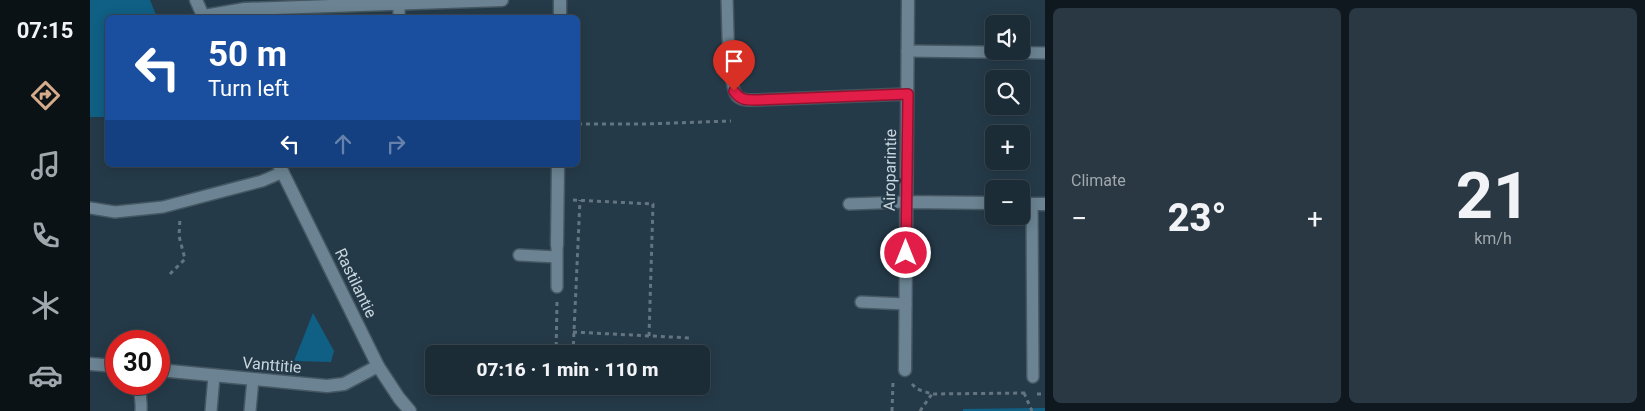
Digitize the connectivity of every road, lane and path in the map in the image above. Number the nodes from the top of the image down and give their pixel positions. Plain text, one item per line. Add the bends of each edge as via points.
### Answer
1 (196, 0) edge
2 (502, 0) edge
3 (560, 0) edge
4 (728, 0) edge
5 (908, 0) edge
6 (392, 3) edge
7 (203, 15) edge
8 (214, 15) edge
9 (398, 15) edge
10 (560, 15) edge
11 (908, 51) junction
12 (985, 52) edge
13 (1030, 52) edge
14 (1045, 52) edge
15 (908, 94) junction
16 (732, 121) dead end
17 (580, 124) edge
18 (558, 167) edge
19 (281, 168) edge
20 (557, 199) junction
21 (580, 200) junction
22 (182, 202) junction
23 (906, 202) junction
24 (985, 203) edge
25 (849, 204) dead end
26 (1033, 204) edge
27 (90, 208) edge
28 (557, 251) junction
29 (519, 256) dead end
30 (170, 274) dead end
31 (557, 287) joint
32 (862, 302) dead end
33 (906, 304) junction
34 (574, 332) junction
35 (648, 336) junction
36 (690, 338) dead end
37 (556, 345) edge
38 (573, 345) edge
39 (90, 364) edge
40 (105, 365) edge
41 (378, 366) junction
42 (905, 370) joint
43 (170, 371) edge
44 (214, 376) junction
45 (1033, 377) dead end
46 (253, 379) junction
47 (1024, 393) junction
48 (1045, 394) edge
49 (139, 395) edge
50 (141, 411) edge
51 (211, 411) edge
52 (250, 411) edge
53 (410, 411) edge
54 (892, 411) edge
55 (920, 411) edge
56 (1032, 411) edge

1 - 7 street
2 - 6 street
3 - 10 street
4 - 15 lane via 730,61 738,98
5 - 11 street, Airoparintie
6 - 8 street via 244,9
6 - 9 lane
11 - 12 lane
11 - 15 street, Airoparintie
13 - 14 lane
15 - 23 street, Airoparintie
16 - 17 path
18 - 20 street
19 - 22 lane via 262,181
19 - 41 street, Rastilantie
20 - 21 path
20 - 28 street
21 - 34 path
21 - 35 path via 653,204
22 - 27 lane via 115,212
22 - 30 path via 178,226 185,259
23 - 24 street
23 - 25 lane
23 - 33 street, Airoparintie
26 - 45 lane
28 - 29 lane
28 - 31 lane
31 - 37 path
32 - 33 lane
33 - 42 street, Airoparintie
34 - 35 path
34 - 38 path
35 - 36 path
39 - 40 street
41 - 46 street, Vanttitie via 344,384 327,386
41 - 53 street, Rastilantie
42 - 54 path via 893,378
43 - 44 street, Vanttitie
44 - 46 street, Vanttitie
44 - 51 lane
46 - 52 lane
47 - 48 path
47 - 55 path via 932,394
47 - 56 path
49 - 50 lane

